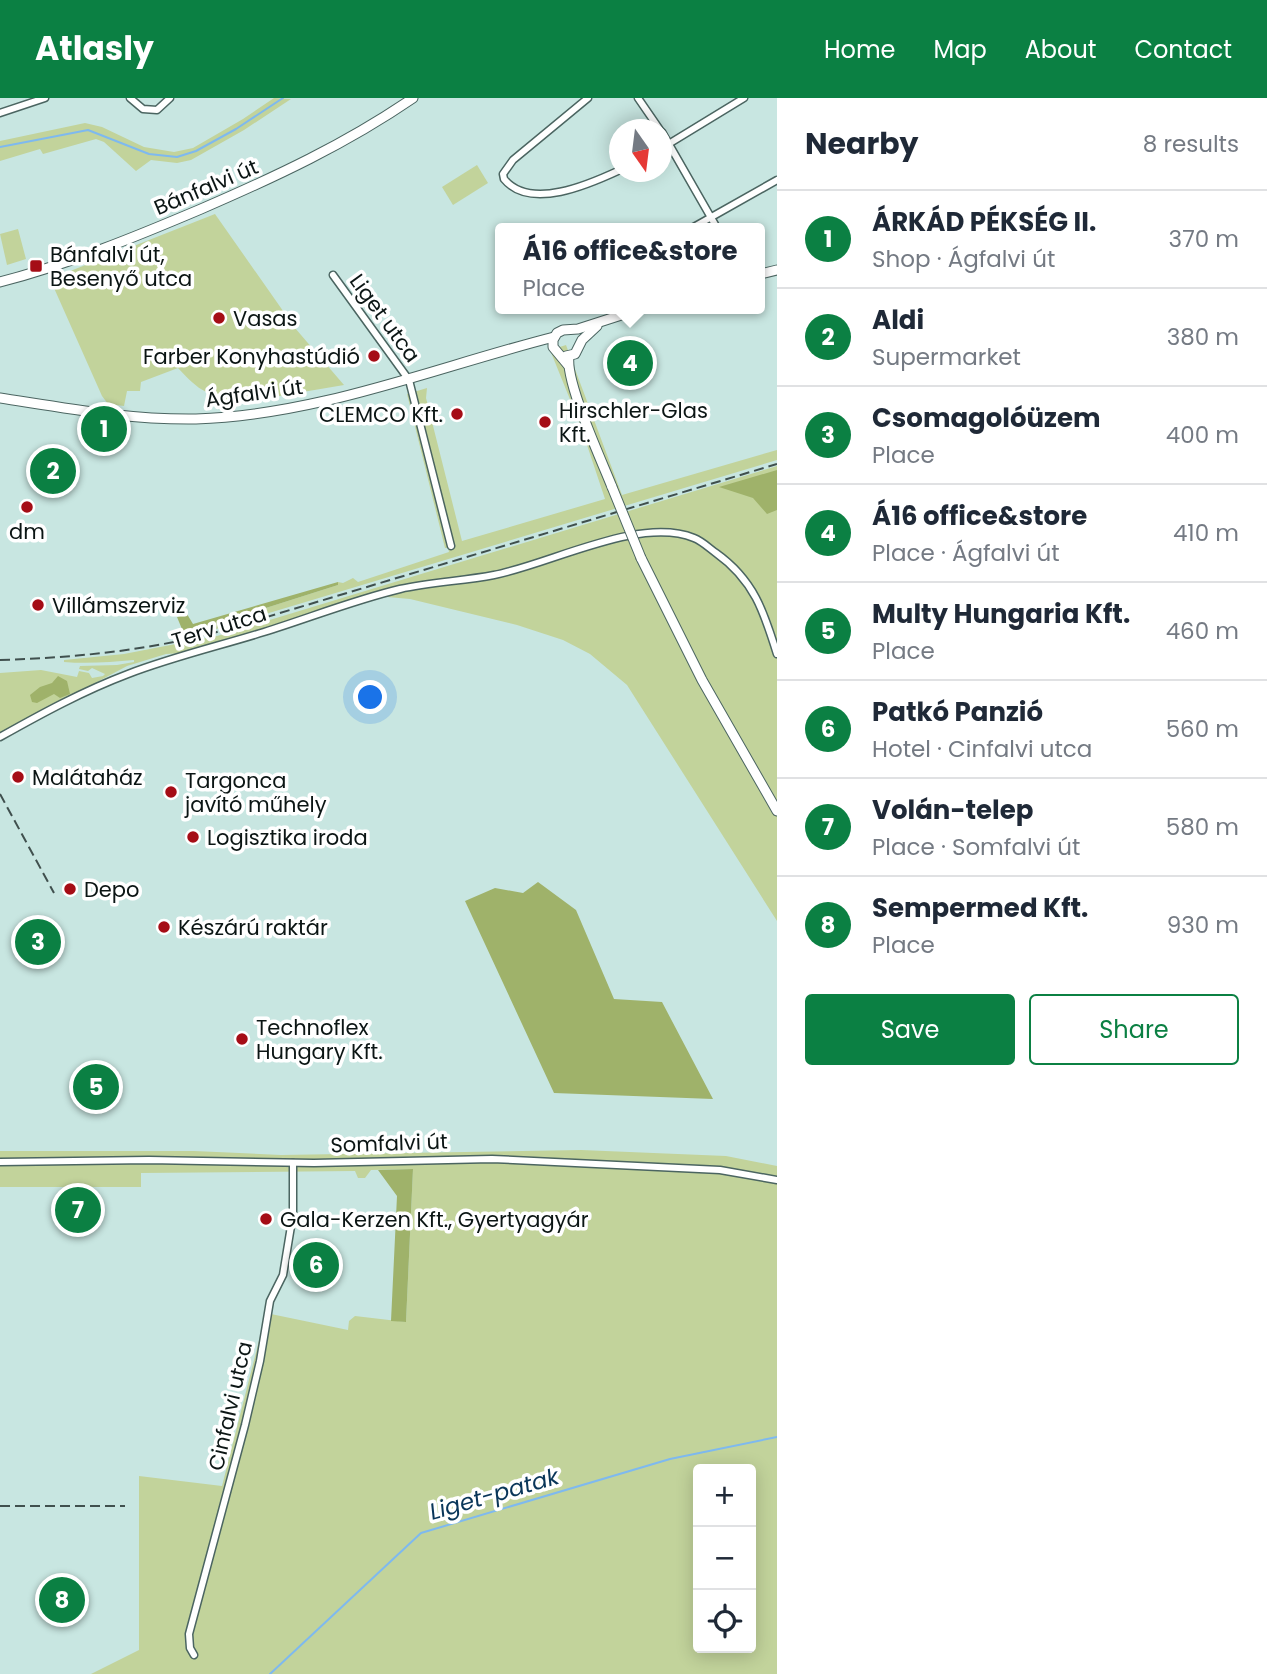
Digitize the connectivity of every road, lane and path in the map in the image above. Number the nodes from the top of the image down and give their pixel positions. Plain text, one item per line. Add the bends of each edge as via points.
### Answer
1 (45, 98) edge
2 (130, 98) edge
3 (170, 98) edge
4 (413, 98) edge
5 (587, 98) edge
6 (638, 98) edge
7 (744, 98) edge
8 (0, 113) edge
9 (653, 119) edge
10 (672, 142) edge
11 (672, 149) edge
12 (609, 175) edge
13 (777, 180) edge
14 (712, 219) junction
15 (703, 223) edge
16 (714, 223) edge
17 (333, 275) dead end
18 (0, 282) edge
19 (625, 314) edge
20 (603, 321) junction
21 (573, 331) junction
22 (554, 342) junction
23 (580, 343) junction
24 (566, 359) junction
25 (409, 380) junction
26 (0, 398) edge
27 (451, 546) dead end
28 (777, 654) edge
29 (0, 737) edge
30 (777, 811) edge
31 (0, 1162) edge
32 (293, 1163) junction
33 (777, 1180) edge
34 (194, 1655) dead end

1 - 8 street
2 - 3 street via 143,109 157,110
4 - 18 main road, Bánfalvi út via 336,146 271,178 107,247
5 - 12 street via 513,160 504,179 511,186 541,194 576,189
6 - 9 street
7 - 10 street
11 - 14 street
13 - 14 street
14 - 15 street
14 - 16 street
17 - 25 street, Liget utca
19 - 20 main road
20 - 21 main road
20 - 23 main road
21 - 22 main road via 563,330
21 - 23 main road
22 - 24 main road
22 - 25 main road, Ágfalvi út via 508,350
23 - 24 main road
24 - 30 main road, bridge via 641,558 702,680
25 - 26 main road, Ágfalvi út via 286,407 199,418 140,418
25 - 27 street
28 - 29 street, Terv utca via 757,597 723,558 695,539 646,533 493,575 397,590 130,673
31 - 32 street, Somfalvi út
32 - 33 street, Somfalvi út via 492,1159 720,1170
32 - 34 street, Cinfalvi utca via 293,1214 283,1275 270,1301 245,1425 189,1634

